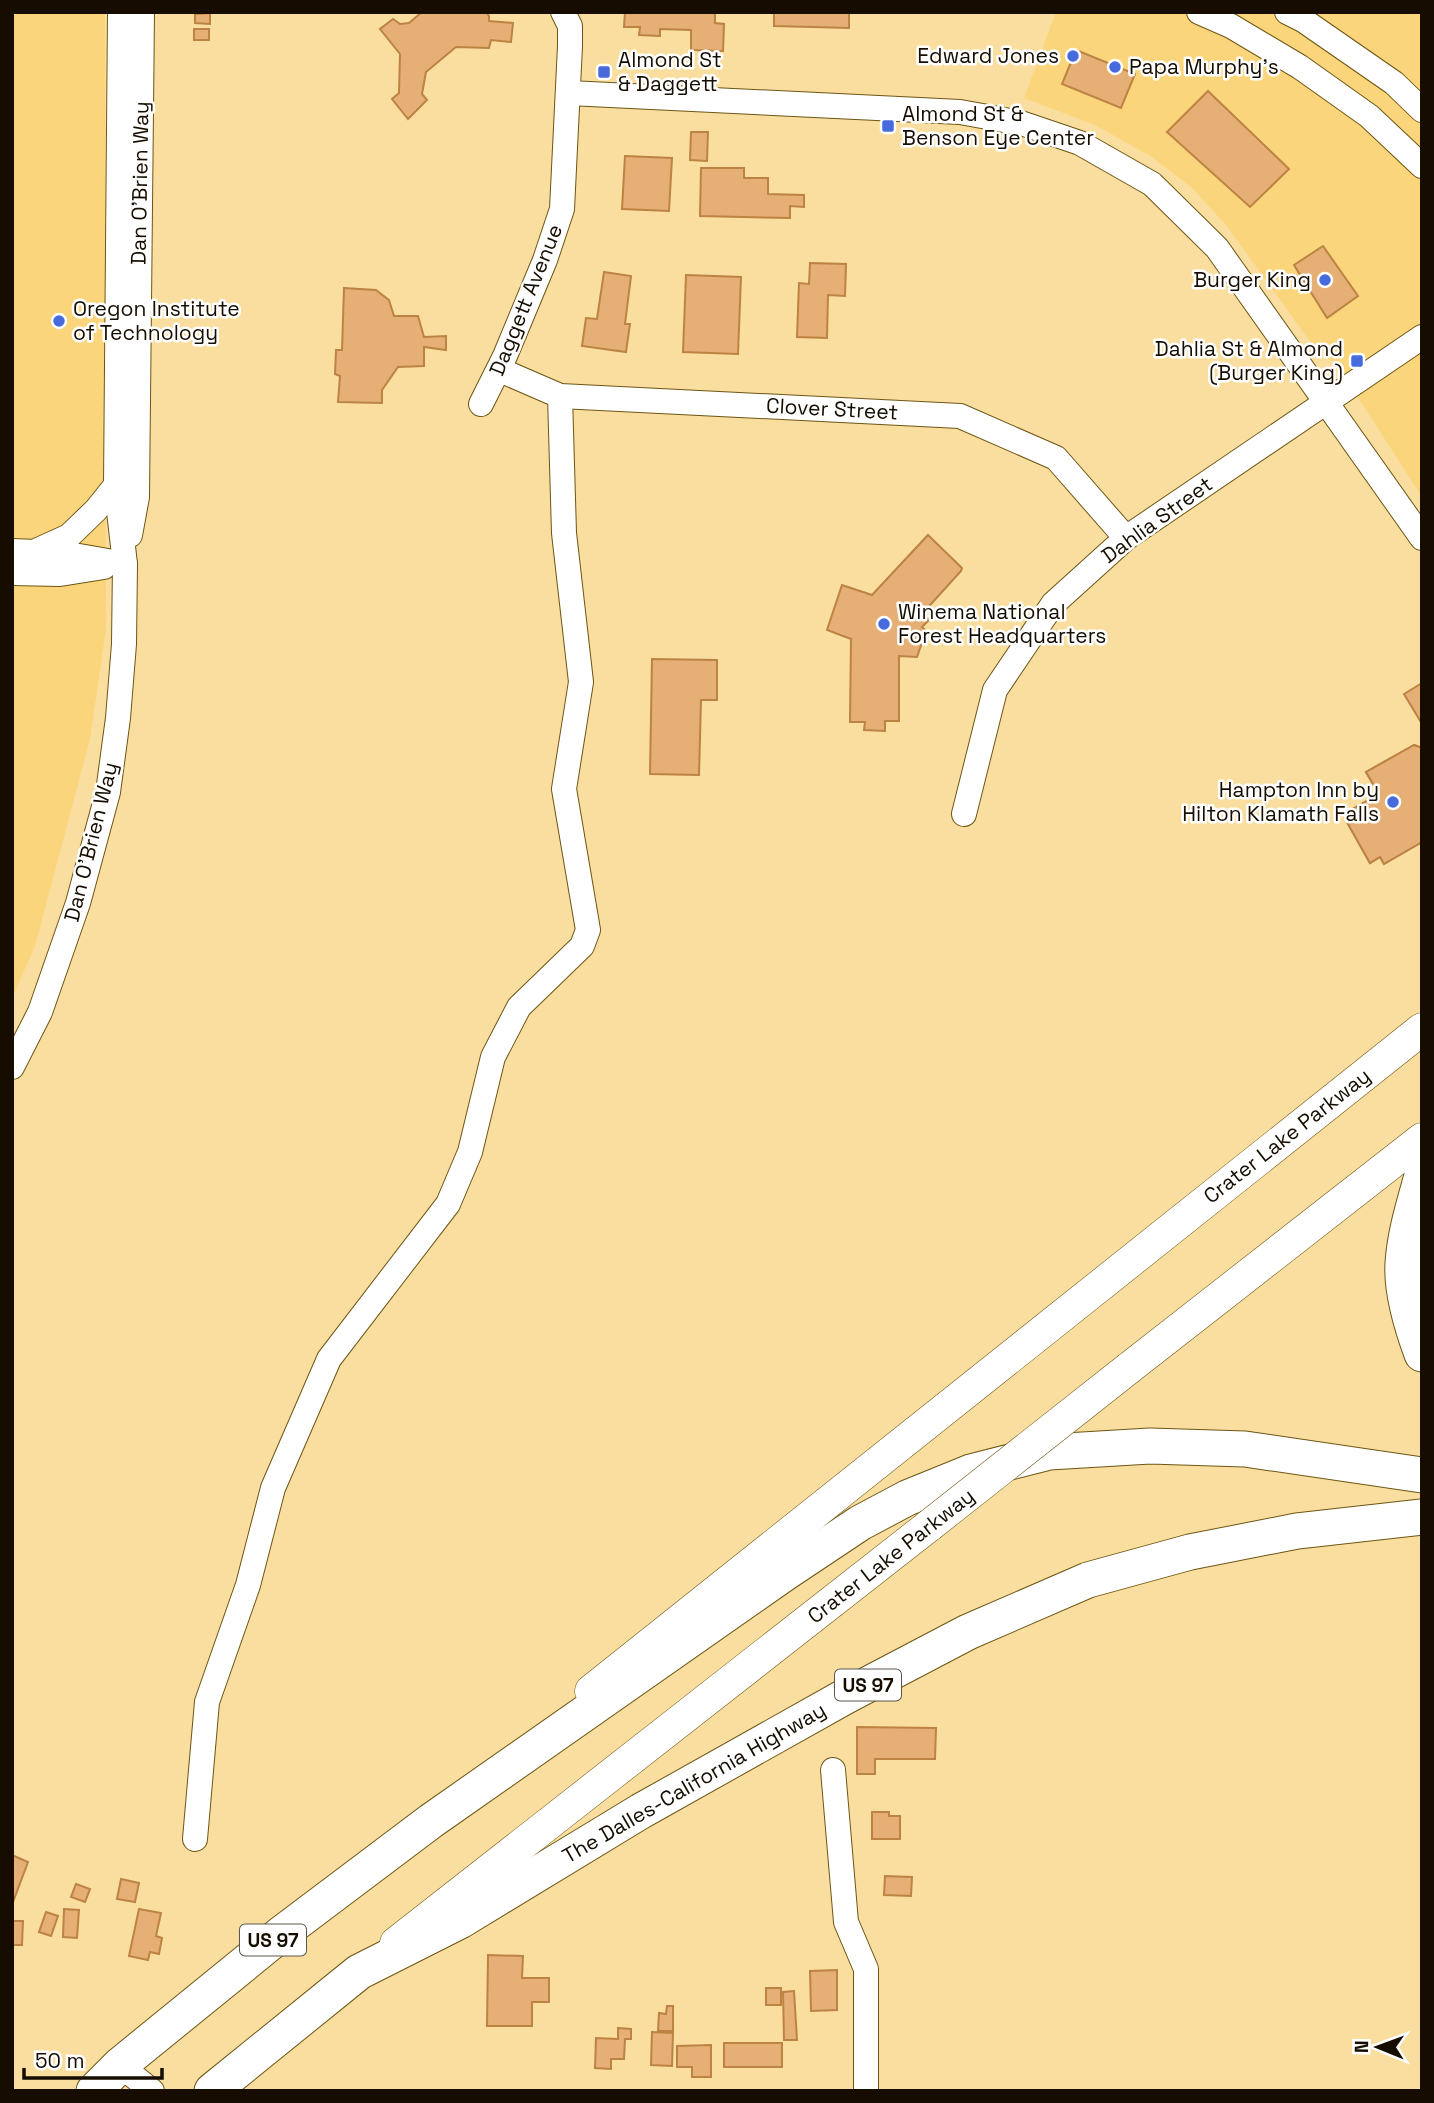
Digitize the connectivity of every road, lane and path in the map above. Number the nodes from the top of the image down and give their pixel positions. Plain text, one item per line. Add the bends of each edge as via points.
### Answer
1 (120, 12) edge
2 (142, 12) edge
3 (1199, 12) edge
4 (1287, 12) edge
5 (570, 17) edge
6 (569, 93) junction
7 (1422, 110) edge
8 (1422, 166) edge
9 (1422, 337) edge
10 (500, 370) junction
11 (560, 396) junction
12 (1328, 402) junction
13 (481, 404) dead end
14 (116, 485) junction
15 (1126, 538) junction
16 (1422, 538) edge
17 (23, 552) edge
18 (125, 564) junction
19 (12, 573) edge
20 (964, 814) dead end
21 (1422, 1029) edge
22 (12, 1067) edge
23 (1422, 1139) edge
24 (1422, 1177) edge
25 (1422, 1354) edge
26 (1422, 1475) edge
27 (1422, 1517) edge
28 (833, 1770) dead end
29 (431, 1821) junction
30 (195, 1839) dead end
31 (359, 1972) junction
32 (120, 2066) junction
33 (94, 2091) edge
34 (152, 2091) edge
35 (212, 2091) edge
36 (866, 2091) edge

1 - 14 street, Dan O'Brien Way
2 - 18 street, Dan O'Brien Way via 137,497
3 - 8 street via 1300,67 1369,116
4 - 7 street via 1395,83
5 - 6 street, Daggett Avenue
6 - 10 street, Daggett Avenue via 562,209
6 - 12 street via 960,112 1020,123 1080,143 1152,184 1217,248
9 - 12 street, Dahlia Street
10 - 11 street, Clover Street
10 - 13 street, Daggett Avenue
11 - 15 street, Clover Street via 960,416 1056,458
11 - 30 street via 564,533 581,682 564,789 588,930 582,946 519,1007 493,1057 470,1152 449,1204 329,1359 273,1488 247,1585 206,1702
12 - 15 street, Dahlia Street
12 - 16 street
14 - 17 street via 69,536
14 - 18 street, Dan O'Brien Way
15 - 20 street, Dahlia Street via 1053,604 995,690
17 - 18 street via 62,553
18 - 19 street via 60,574
18 - 22 street, Dan O'Brien Way via 123,656 108,792 78,903 40,1012
21 - 29 main road, Crater Lake Parkway
23 - 31 main road, Crater Lake Parkway, bridge
24 - 25 highway via 1403,1264 1409,1318
26 - 29 highway, US 97 via 1245,1449 1150,1446 1049,1452 971,1472 860,1523
27 - 31 highway, The Dalles-California Highway / US 97 via 1297,1531 1190,1552 1076,1585 968,1632 846,1696 641,1811 460,1921
28 - 36 street via 846,1922 866,1969
29 - 32 highway, US 97 via 281,1934
31 - 35 highway, The Dalles-California Highway / US 97
32 - 33 highway, US 97
32 - 34 street

